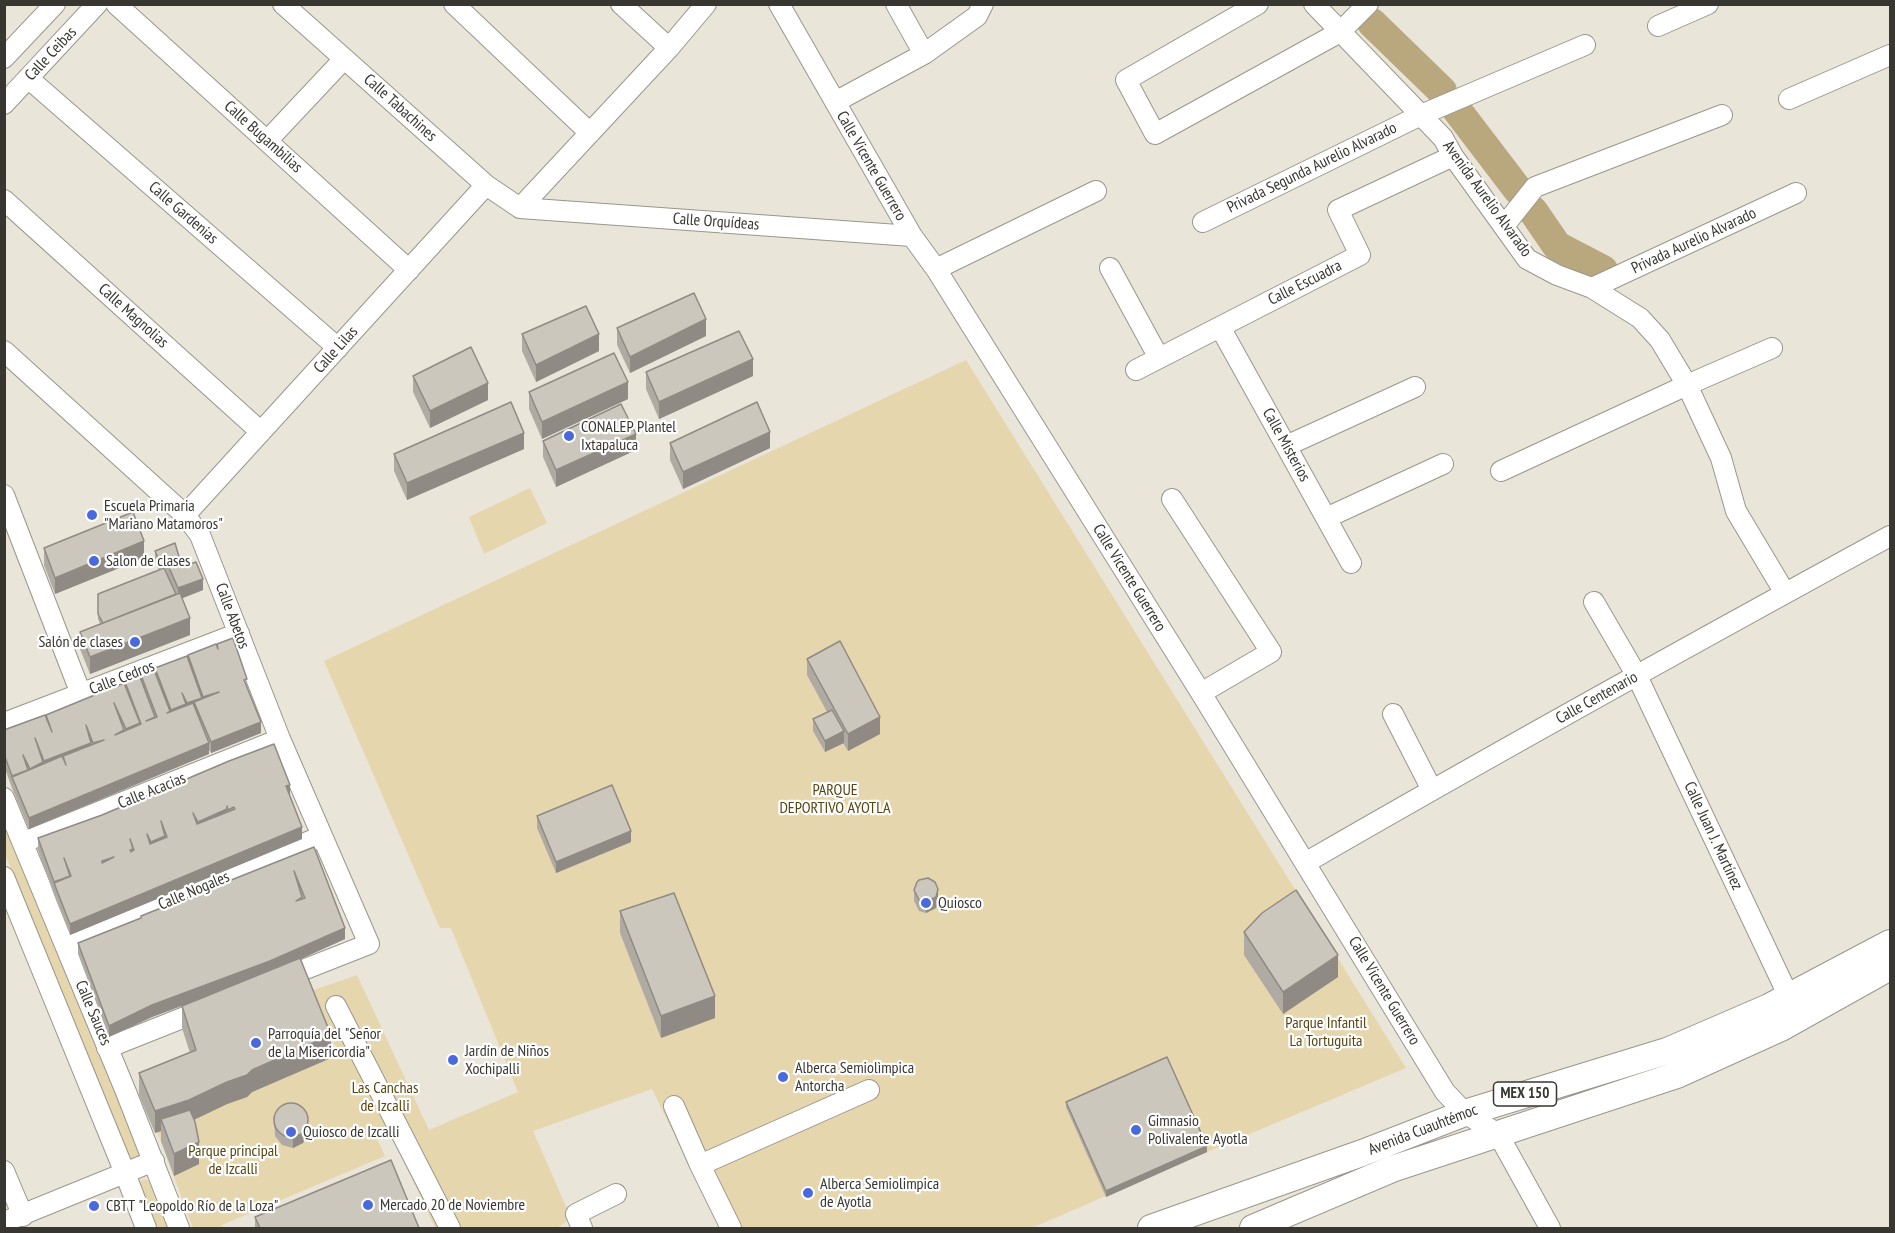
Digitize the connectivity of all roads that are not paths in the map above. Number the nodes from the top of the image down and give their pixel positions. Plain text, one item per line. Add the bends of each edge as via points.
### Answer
1 (55, 4) edge
2 (97, 4) edge
3 (116, 4) edge
4 (283, 4) edge
5 (454, 4) edge
6 (621, 4) edge
7 (705, 4) edge
8 (779, 4) edge
9 (896, 4) edge
10 (983, 4) edge
11 (1258, 4) edge
12 (1314, 4) edge
13 (1368, 4) edge
14 (1708, 4) edge
15 (1658, 26) dead end
16 (1340, 32) junction
17 (1585, 45) dead end
18 (669, 48) junction
19 (924, 54) junction
20 (1890, 55) edge
21 (4, 58) edge
22 (344, 59) junction
23 (28, 78) junction
24 (1789, 99) dead end
25 (835, 102) junction
26 (4, 104) edge
27 (1421, 115) junction
28 (1722, 115) dead end
29 (590, 134) junction
30 (267, 141) junction
31 (1453, 156) junction
32 (486, 185) junction
33 (1096, 191) dead end
34 (1797, 194) dead end
35 (4, 200) edge
36 (520, 208) junction
37 (1203, 222) dead end
38 (1504, 226) junction
39 (912, 236) junction
40 (936, 268) junction
41 (1110, 268) dead end
42 (409, 270) junction
43 (1592, 288) junction
44 (1220, 327) junction
45 (338, 348) junction
46 (1772, 348) dead end
47 (4, 351) edge
48 (1159, 358) junction
49 (1136, 370) dead end
50 (1687, 385) junction
51 (1415, 387) dead end
52 (261, 432) junction
53 (1287, 446) junction
54 (1443, 464) dead end
55 (1501, 471) dead end
56 (4, 495) edge
57 (1172, 499) dead end
58 (185, 515) junction
59 (1326, 518) junction
60 (1890, 536) edge
61 (1351, 563) dead end
62 (1785, 593) junction
63 (1594, 602) dead end
64 (239, 633) junction
65 (1637, 676) junction
66 (1201, 693) junction
67 (81, 694) junction
68 (1393, 714) dead end
69 (4, 723) edge
70 (280, 739) junction
71 (1431, 790) junction
72 (4, 798) edge
73 (322, 836) junction
74 (24, 842) junction
75 (1305, 863) junction
76 (4, 877) edge
77 (1890, 942) edge
78 (65, 945) junction
79 (1890, 967) edge
80 (260, 987) edge
81 (1789, 997) junction
82 (227, 1000) edge
83 (336, 1006) dead end
84 (107, 1048) junction
85 (869, 1090) dead end
86 (674, 1106) dead end
87 (1465, 1113) junction
88 (1498, 1134) junction
89 (154, 1161) junction
90 (700, 1165) junction
91 (4, 1171) edge
92 (125, 1173) junction
93 (616, 1194) dead end
94 (14, 1219) edge
95 (146, 1228) edge
96 (180, 1228) edge
97 (450, 1228) edge
98 (582, 1228) edge
99 (731, 1228) edge
100 (1151, 1228) edge
101 (1253, 1228) edge
102 (1550, 1228) edge

1 - 21 street, Calle Ceibas
2 - 23 street, Calle Ceibas
3 - 30 street, Calle Bugambilias
4 - 22 street, Calle Tabachines
5 - 29 street
6 - 18 street
7 - 18 street
8 - 25 street, Calle Vicente Guerrero
9 - 19 street
10 - 19 street via 977,16
11 - 16 street via 1126,80 1155,134
12 - 16 street, Avenida Aurelio Alvarado
13 - 16 street
14 - 15 street
16 - 27 street, Avenida Aurelio Alvarado
17 - 27 street, Privada Segunda Aurelio Alvarado
18 - 29 street
19 - 25 street
20 - 24 street
22 - 30 street
22 - 32 street, Calle Tabachines
23 - 26 street, Calle Ceibas
23 - 45 street, Calle Gardenias
25 - 39 street, Calle Vicente Guerrero
27 - 31 street, Avenida Aurelio Alvarado via 1443,138
27 - 37 street, Privada Segunda Aurelio Alvarado
28 - 38 street via 1534,187
29 - 36 street
30 - 42 street, Calle Bugambilias
31 - 38 street, Avenida Aurelio Alvarado
31 - 44 street, Calle Escuadra via 1338,210 1360,255
32 - 36 street, Calle Tabachines
32 - 42 street, Calle Lilas
33 - 40 street
34 - 43 street, Privada Aurelio Alvarado
35 - 52 street, Calle Magnolias
36 - 39 street, Calle Orquídeas
38 - 43 street, Avenida Aurelio Alvarado via 1527,259
39 - 40 street, Calle Vicente Guerrero
40 - 66 street, Calle Vicente Guerrero
41 - 48 street
42 - 45 street, Calle Lilas
43 - 50 street, Avenida Aurelio Alvarado via 1640,318 1660,340
44 - 48 street
44 - 53 street, Calle Misterios
45 - 52 street, Calle Lilas
46 - 50 street
47 - 58 street, Calle Abetos
48 - 49 street
50 - 55 street
50 - 62 street, Avenida Aurelio Alvarado via 1720,458 1743,526
51 - 53 street
52 - 58 street, Calle Lilas
53 - 59 street, Calle Misterios
54 - 59 street
56 - 67 street
57 - 66 street via 1271,652
58 - 64 street, Calle Abetos via 200,535
59 - 61 street, Calle Misterios
60 - 62 street, Calle Centenario
62 - 65 street, Calle Centenario
63 - 65 street, Calle Juan J. Martínez
64 - 67 street, Calle Cedros
64 - 70 street, Calle Abetos
65 - 71 street, Calle Centenario
65 - 81 street, Calle Juan J. Martínez
66 - 75 street, Calle Vicente Guerrero
67 - 69 street, Calle Cedros
68 - 71 street
70 - 73 street, Calle Abetos
70 - 74 street, Calle Acacias
71 - 75 street, Calle Centenario
72 - 74 street, Calle Sauces
73 - 78 street, Calle Nogales
73 - 80 street, Calle Abetos via 369,944
74 - 78 street, Calle Sauces
75 - 87 street, Calle Vicente Guerrero via 1445,1092
76 - 92 street, Calle Sauces
77 - 81 main road, Avenida Cuauhtémoc / MEX 150
78 - 84 street, Calle Sauces
79 - 88 main road, MEX 150 via 1781,1028 1677,1076
81 - 87 main road, Avenida Cuauhtémoc / MEX 150 via 1668,1051
82 - 84 street
83 - 97 street
84 - 89 street, Calle Sauces
85 - 90 street
86 - 90 street
87 - 88 street, Calle Vicente Guerrero
87 - 100 main road, Avenida Cuauhtémoc / MEX 150
88 - 101 main road, MEX 150 via 1392,1169
88 - 102 street
89 - 92 street
89 - 96 street, Calle Sauces
90 - 99 street
91 - 94 street
92 - 94 street
92 - 95 street, Calle Sauces
93 - 98 street via 576,1214

